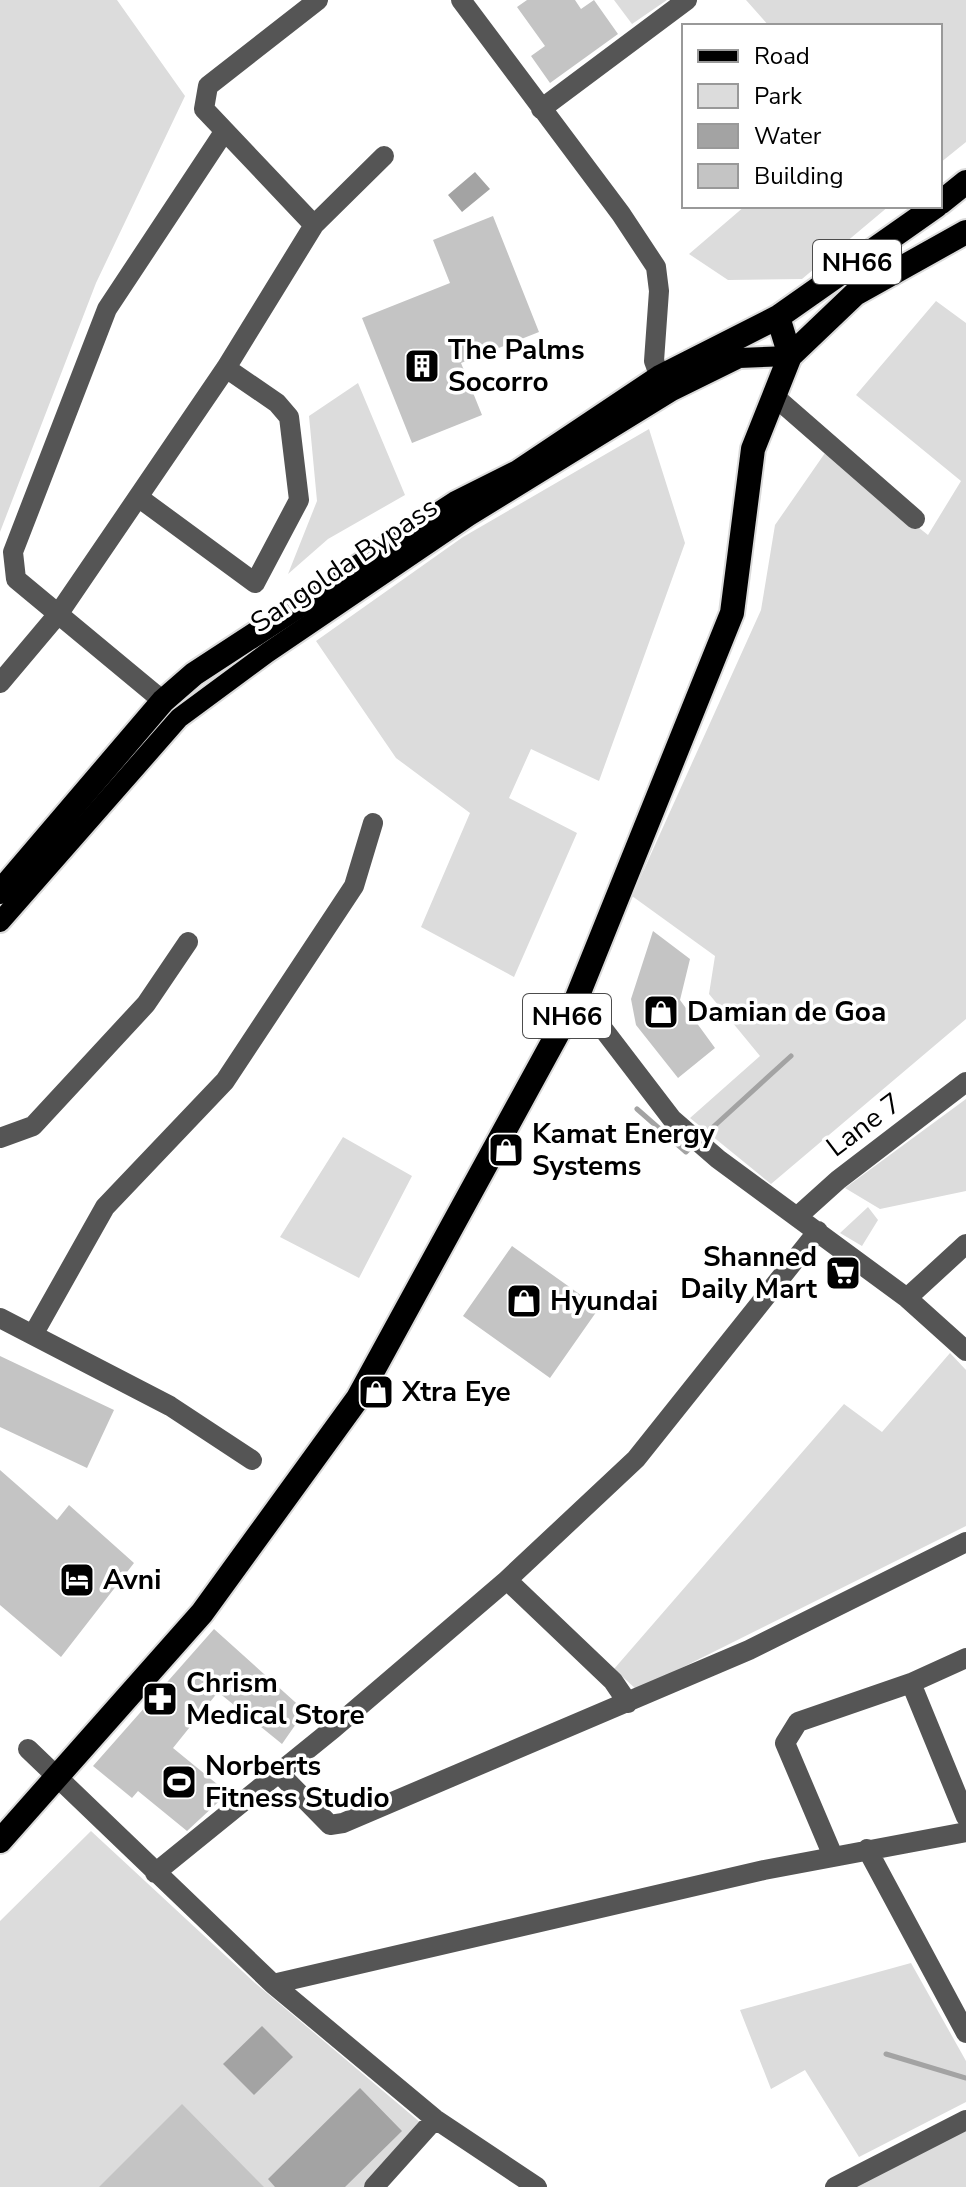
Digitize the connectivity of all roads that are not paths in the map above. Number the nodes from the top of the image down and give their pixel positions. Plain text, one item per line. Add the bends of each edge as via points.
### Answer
1 (318, 0) edge
2 (461, 0) edge
3 (687, 0) edge
4 (541, 109) junction
5 (224, 132) junction
6 (384, 156) dead end
7 (966, 182) edge
8 (942, 201) edge
9 (932, 208) edge
10 (314, 225) junction
11 (966, 232) edge
12 (778, 317) junction
13 (790, 356) junction
14 (226, 368) junction
15 (660, 377) junction
16 (774, 396) junction
17 (138, 497) junction
18 (915, 519) dead end
19 (59, 613) junction
20 (0, 683) edge
21 (163, 701) junction
22 (373, 823) dead end
23 (0, 892) edge
24 (0, 922) edge
25 (188, 942) dead end
26 (576, 1000) junction
27 (966, 1082) edge
28 (0, 1138) edge
29 (798, 1216) junction
30 (818, 1231) junction
31 (966, 1244) edge
32 (907, 1298) junction
33 (0, 1318) edge
34 (34, 1333) junction
35 (966, 1351) edge
36 (252, 1460) dead end
37 (966, 1542) edge
38 (507, 1580) junction
39 (966, 1658) edge
40 (911, 1683) junction
41 (628, 1703) junction
42 (28, 1749) dead end
43 (278, 1772) junction
44 (56, 1774) junction
45 (966, 1817) edge
46 (966, 1832) edge
47 (0, 1841) edge
48 (867, 1849) junction
49 (833, 1856) junction
50 (155, 1873) junction
51 (273, 1984) junction
52 (966, 2033) edge
53 (435, 2119) junction
54 (966, 2120) edge
55 (374, 2187) edge
56 (537, 2187) edge
57 (835, 2187) edge

1 - 5 street via 208,86 204,109
2 - 4 street
3 - 4 street
4 - 15 street via 656,267 654,361
5 - 10 street
5 - 19 street via 107,309 13,552 16,579
6 - 10 street
7 - 8 highway, NH66
9 - 12 highway, NH66
10 - 14 street
11 - 13 highway via 855,294
12 - 13 highway
12 - 15 highway, Sangolda Bypass
13 - 16 highway, NH66
13 - 24 main road, Sangolda Bypass via 739,358 672,391 469,516 267,653 179,718
14 - 17 street
14 - 17 street via 289,417 299,500 255,583
15 - 21 highway, Sangolda Bypass via 518,472 456,503 257,631
16 - 18 street
16 - 26 highway, NH66 via 753,449 732,613
17 - 19 street
19 - 20 street
19 - 21 street
21 - 23 highway, Sangolda Bypass
22 - 34 street via 354,886 225,1081 105,1207
25 - 28 street via 146,1004 33,1126
26 - 29 street via 672,1119
26 - 44 highway, NH66 via 358,1398 202,1613
27 - 29 street, Lane 7
29 - 30 street
30 - 32 street
30 - 38 street via 636,1459
31 - 32 street
32 - 35 street
33 - 34 street
34 - 36 street via 170,1406
37 - 41 street via 749,1650
38 - 41 street via 613,1681
38 - 43 street
39 - 40 street
40 - 45 street
40 - 49 street via 798,1722 785,1743
41 - 43 street via 343,1823 330,1825
42 - 44 street
43 - 50 street
44 - 47 highway, NH66
44 - 50 street
46 - 48 street
48 - 49 street
48 - 52 street
49 - 51 street
50 - 51 street
51 - 53 street
53 - 55 street
53 - 56 street
54 - 57 street

